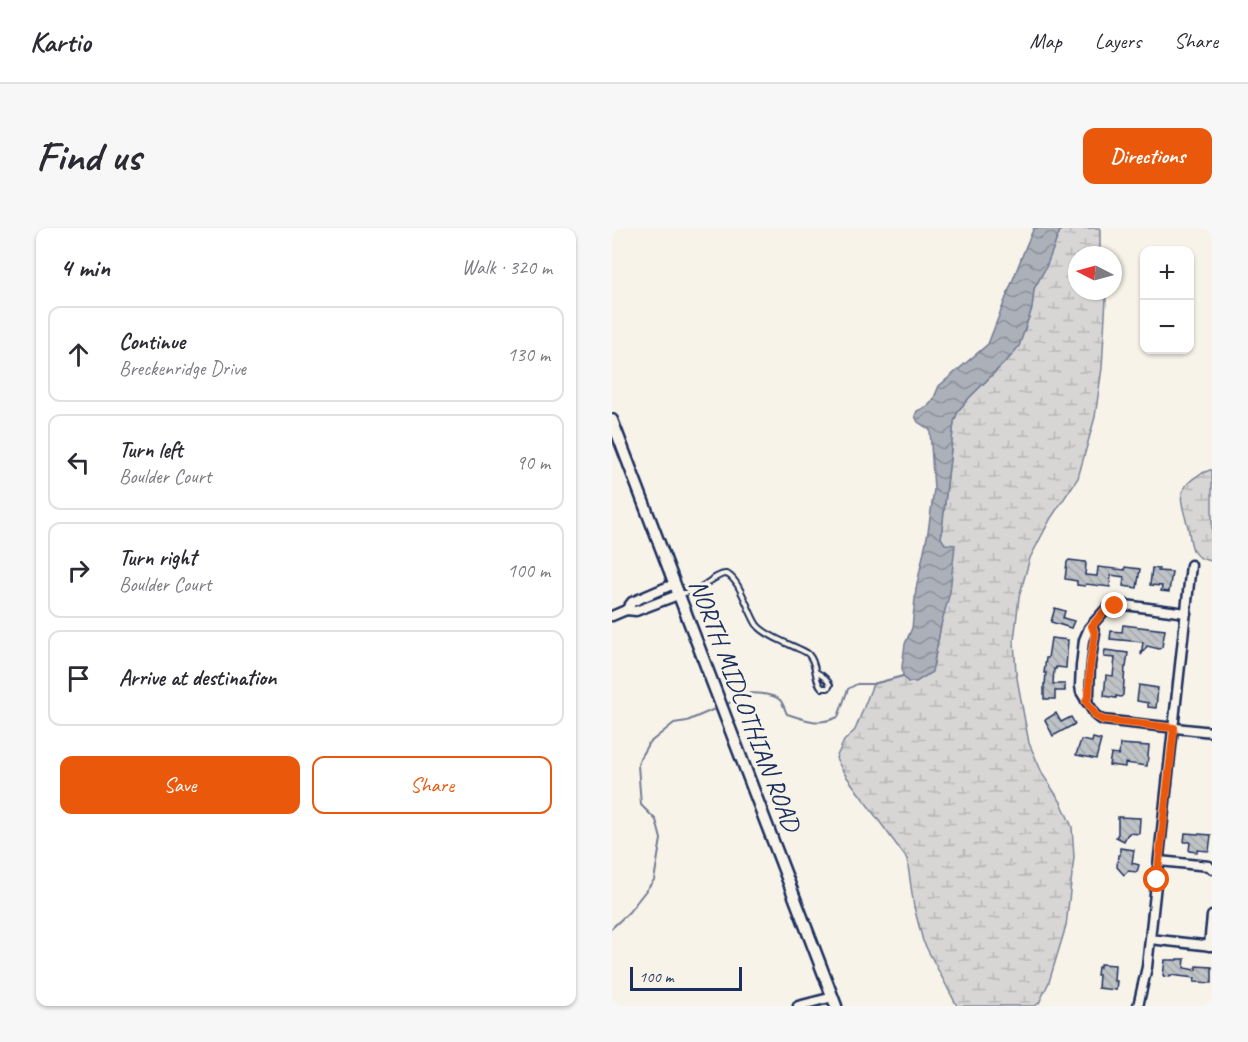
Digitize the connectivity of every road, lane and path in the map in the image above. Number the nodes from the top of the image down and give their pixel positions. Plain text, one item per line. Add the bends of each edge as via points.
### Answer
1 (612, 420) edge
2 (1191, 565) dead end
3 (676, 590) junction
4 (1186, 613) junction
5 (612, 616) edge
6 (816, 672) junction
7 (1174, 728) junction
8 (1212, 732) edge
9 (1159, 861) junction
10 (1212, 869) edge
11 (1212, 916) edge
12 (1150, 939) junction
13 (1210, 946) edge
14 (835, 1002) edge
15 (798, 1006) edge
16 (1138, 1006) edge

1 - 3 main road, NORTH MIDLOTHIAN ROAD
2 - 4 street
3 - 5 street via 636,611 626,610
3 - 6 lane via 695,590 727,574 735,579 757,626 809,654
3 - 14 main road, NORTH MIDLOTHIAN ROAD
4 - 7 street
4 - 7 street via 1116,605 1106,609 1086,632 1081,666 1081,692 1096,716
6 - 6 lane via 818,685 828,688 828,681
7 - 8 street
7 - 9 street
9 - 10 street
9 - 12 street
11 - 13 street
12 - 13 street
12 - 16 street
14 - 15 street

